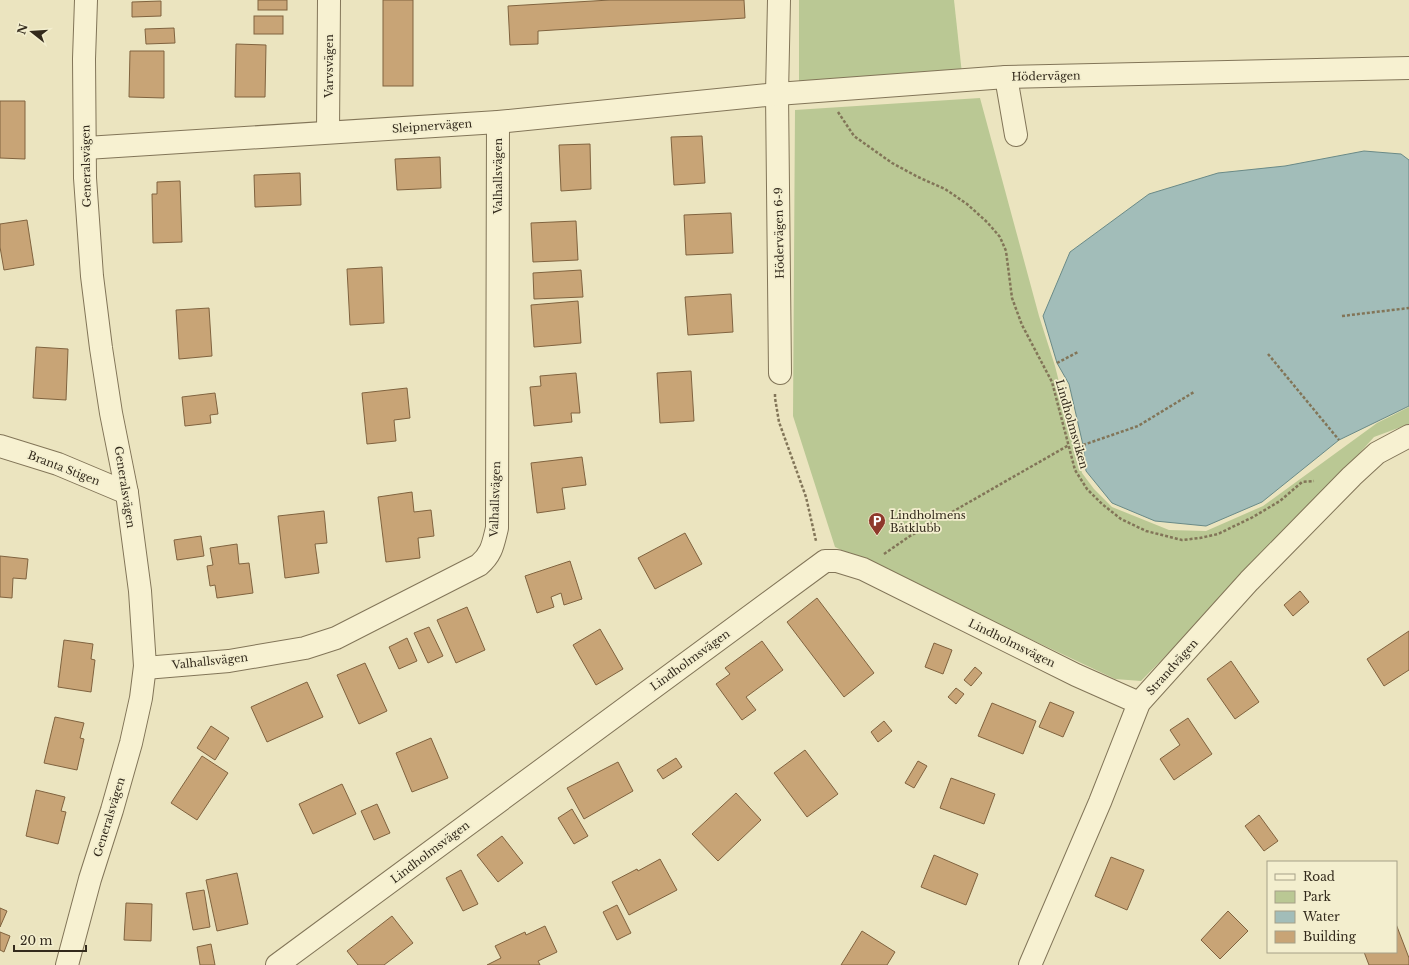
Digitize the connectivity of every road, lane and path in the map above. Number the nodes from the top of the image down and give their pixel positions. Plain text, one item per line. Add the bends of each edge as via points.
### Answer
1 (86, 0) edge
2 (329, 0) edge
3 (779, 0) edge
4 (1409, 68) edge
5 (1006, 77) junction
6 (826, 90) junction
7 (777, 94) junction
8 (498, 122) junction
9 (328, 132) junction
10 (1016, 135) dead end
11 (86, 148) junction
12 (1409, 308) edge
13 (1342, 316) dead end
14 (1078, 352) dead end
15 (1268, 354) dead end
16 (1057, 363) dead end
17 (780, 373) joint
18 (1194, 392) dead end
19 (1409, 436) edge
20 (1339, 440) dead end
21 (1069, 445) junction
22 (1083, 445) dead end
23 (0, 446) edge
24 (1316, 480) dead end
25 (128, 493) junction
26 (825, 561) junction
27 (863, 569) junction
28 (144, 668) junction
29 (1139, 703) junction
30 (66, 965) edge
31 (277, 965) edge
32 (1030, 965) edge

1 - 11 street, Generalsvägen
2 - 9 street, Varvsvägen
3 - 7 street
4 - 5 street, Hödervägen
5 - 6 street, Hödervägen
5 - 10 street
6 - 7 street, Hödervägen
6 - 21 path, Lindholmsviken via 830,101 854,136 892,163 918,178 945,189 967,204 1000,237 1006,251 1012,298 1022,325 1052,382
7 - 8 street, Sleipnervägen
7 - 17 street, Hödervägen 6-9
8 - 9 street, Sleipnervägen
8 - 28 street, Valhallsvägen via 497,528 493,548 486,559 479,565 336,638 305,648 229,661
9 - 11 street, Sleipnervägen
11 - 25 street, Generalsvägen via 85,178 92,276 108,392
12 - 13 path
14 - 16 path
15 - 20 path
17 - 26 path via 774,398 779,422 806,497 816,542
18 - 22 path via 1138,426
19 - 29 street, Strandvägen via 1377,453 1352,476 1249,581
21 - 24 path, Lindholmsviken via 1075,470 1087,489 1102,504 1120,519 1146,531 1182,540 1218,534 1280,501 1302,482
21 - 27 path via 910,536
23 - 25 street, Branta Stigen via 58,464
25 - 28 street, Generalsvägen via 140,591
26 - 27 street, Lindholmsvägen via 837,561
26 - 31 street, Lindholmsvägen
27 - 29 street, Lindholmsvägen via 1076,675
28 - 30 street, Generalsvägen via 141,698 131,743
29 - 32 street, Strandvägen via 1100,802

